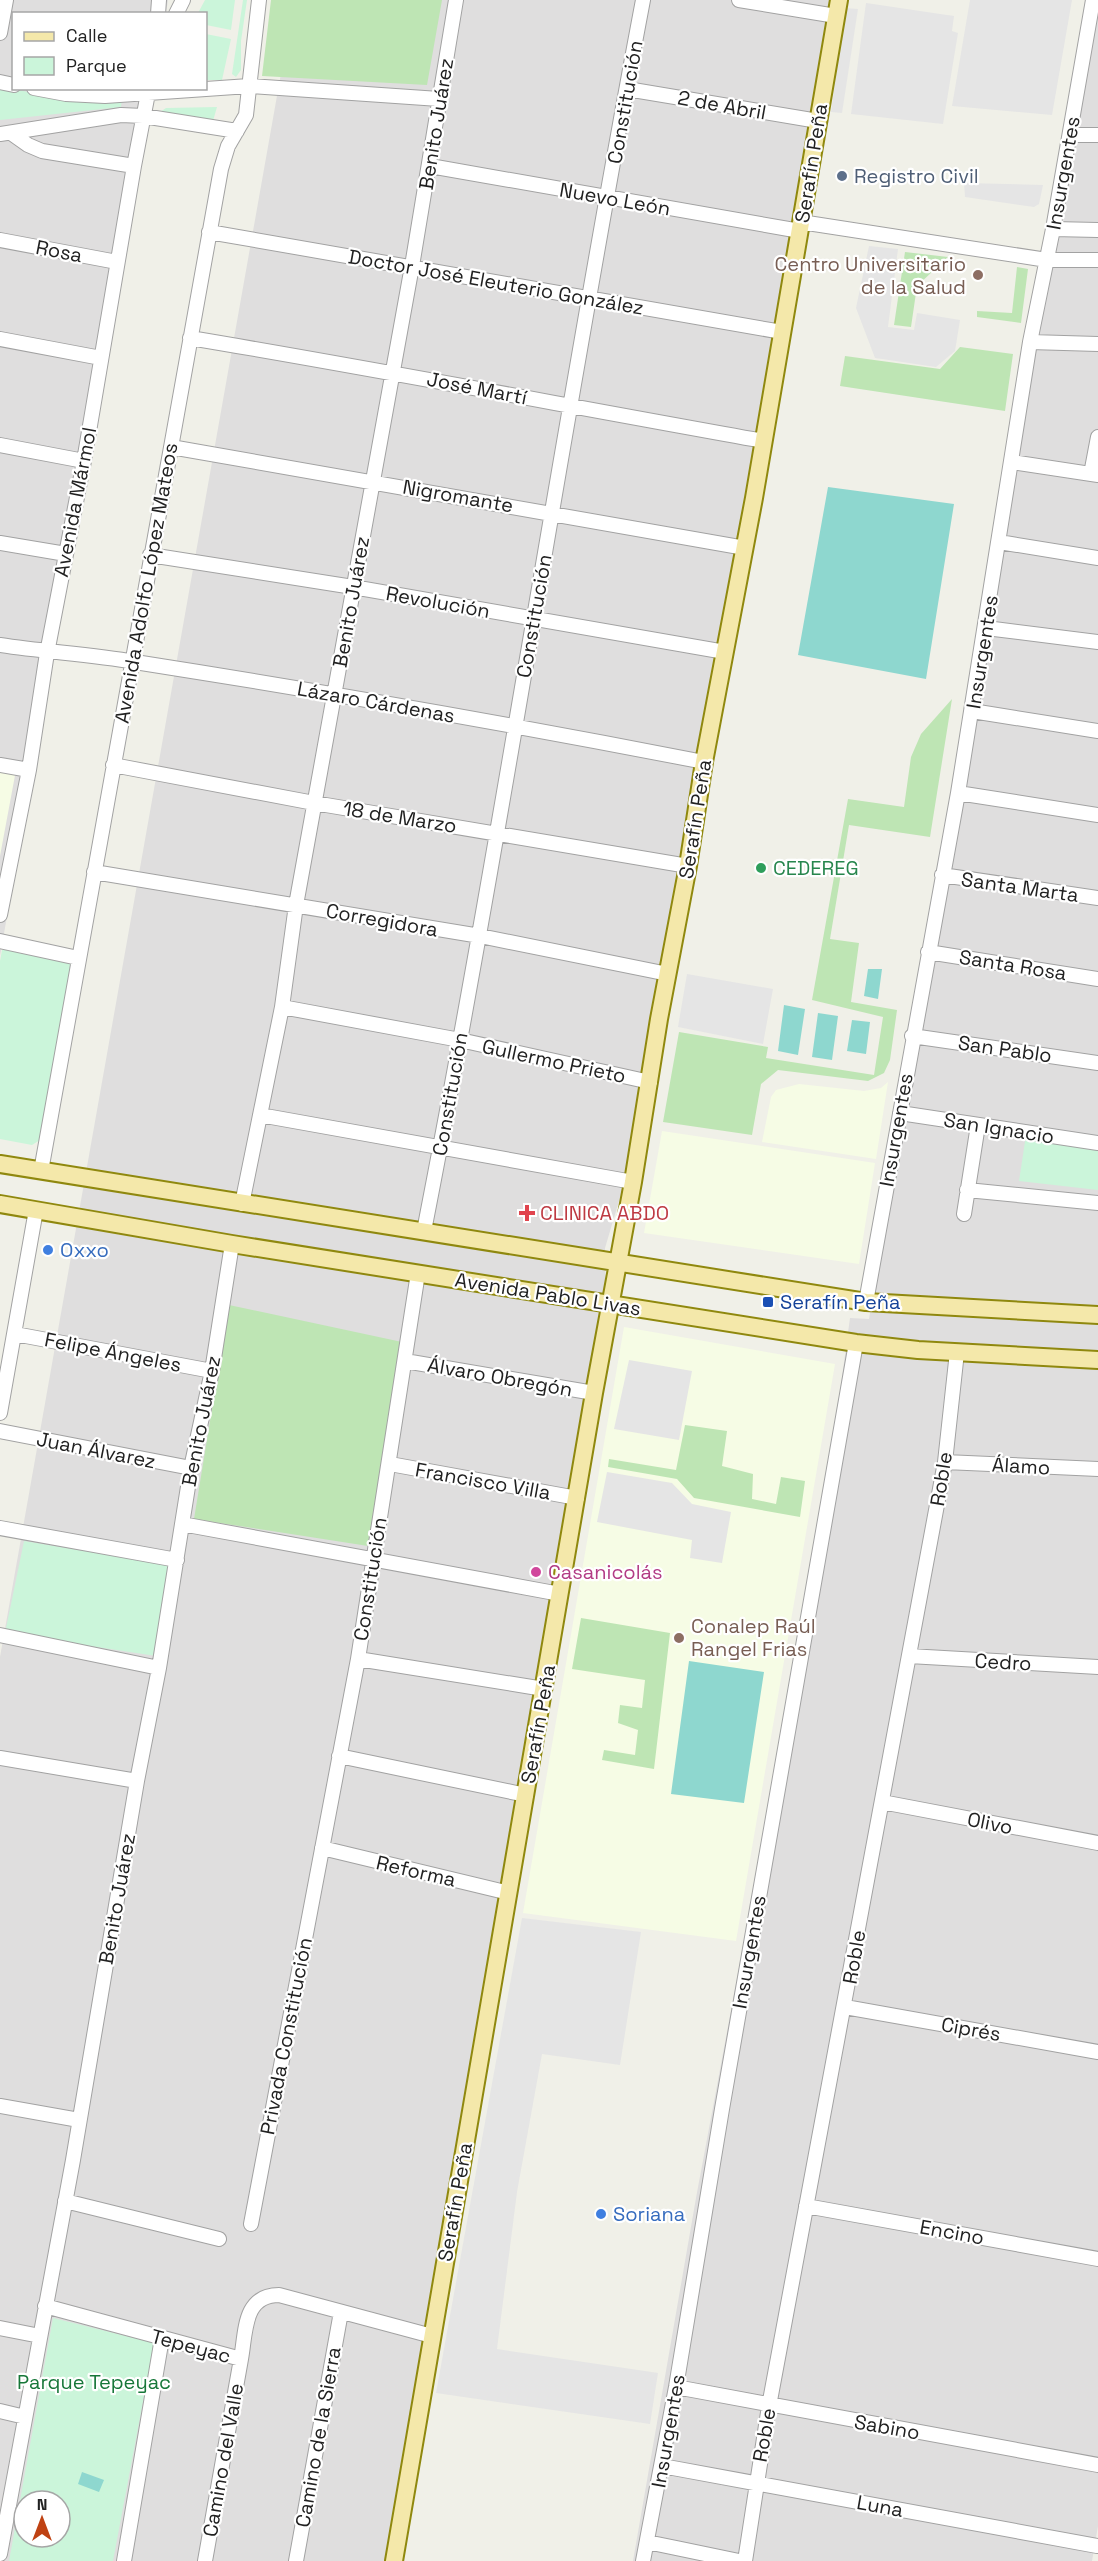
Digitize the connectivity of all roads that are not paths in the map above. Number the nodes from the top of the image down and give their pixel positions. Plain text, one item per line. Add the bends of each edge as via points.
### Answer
1 (6, 0) edge
2 (259, 0) edge
3 (456, 0) edge
4 (643, 0) edge
5 (739, 0) edge
6 (1093, 0) edge
7 (838, 8) edge
8 (0, 33) edge
9 (1092, 37) edge
10 (249, 86) junction
11 (207, 88) edge
12 (627, 89) junction
13 (48, 90) edge
14 (168, 90) edge
15 (148, 91) edge
16 (439, 99) junction
17 (143, 116) junction
18 (818, 121) junction
19 (237, 131) junction
20 (5, 134) edge
21 (1070, 135) junction
22 (1098, 135) edge
23 (134, 166) junction
24 (430, 166) junction
25 (607, 198) junction
26 (801, 227) junction
27 (1053, 229) junction
28 (1098, 230) edge
29 (209, 232) junction
30 (0, 240) edge
31 (1047, 260) junction
32 (1098, 260) edge
33 (117, 262) junction
34 (412, 266) junction
35 (589, 299) junction
36 (782, 332) junction
37 (190, 338) junction
38 (0, 339) edge
39 (1030, 342) junction
40 (1098, 344) edge
41 (101, 358) junction
42 (393, 371) junction
43 (570, 407) junction
44 (1098, 437) edge
45 (764, 441) junction
46 (0, 445) edge
47 (171, 447) junction
48 (84, 460) junction
49 (1012, 462) junction
50 (1095, 474) edge
51 (372, 481) junction
52 (552, 513) junction
53 (999, 542) junction
54 (0, 543) edge
55 (746, 548) junction
56 (66, 554) junction
57 (150, 555) junction
58 (1098, 558) edge
59 (353, 587) junction
60 (533, 619) junction
61 (986, 628) junction
62 (1098, 642) edge
63 (0, 645) edge
64 (725, 652) junction
65 (47, 653) junction
66 (132, 661) junction
67 (335, 694) junction
68 (972, 711) junction
69 (516, 726) junction
70 (1098, 731) edge
71 (704, 762) junction
72 (0, 765) edge
73 (113, 765) junction
74 (29, 770) junction
75 (958, 793) junction
76 (314, 803) junction
77 (1098, 815) edge
78 (497, 833) junction
79 (688, 867) junction
80 (94, 872) junction
81 (942, 875) junction
82 (1098, 898) edge
83 (296, 905) junction
84 (0, 915) edge
85 (480, 936) junction
86 (0, 941) edge
87 (928, 952) junction
88 (78, 957) junction
89 (668, 974) junction
90 (1098, 979) edge
91 (282, 1007) junction
92 (912, 1036) junction
93 (460, 1040) junction
94 (1098, 1063) edge
95 (650, 1082) junction
96 (900, 1113) junction
97 (260, 1114) junction
98 (978, 1125) junction
99 (1098, 1143) edge
100 (441, 1146) junction
101 (0, 1164) edge
102 (41, 1171) junction
103 (633, 1182) junction
104 (967, 1190) junction
105 (1098, 1203) edge
106 (0, 1204) edge
107 (242, 1204) junction
108 (36, 1210) junction
109 (964, 1214) dead end
110 (424, 1231) junction
111 (232, 1244) junction
112 (617, 1264) junction
113 (418, 1273) junction
114 (866, 1302) junction
115 (611, 1304) junction
116 (1098, 1315) edge
117 (15, 1334) junction
118 (856, 1343) junction
119 (957, 1352) junction
120 (1098, 1360) edge
121 (405, 1361) junction
122 (212, 1371) junction
123 (594, 1393) junction
124 (0, 1413) edge
125 (0, 1431) edge
126 (945, 1462) junction
127 (390, 1464) junction
128 (191, 1468) junction
129 (1098, 1469) edge
130 (577, 1498) junction
131 (182, 1524) junction
132 (0, 1528) edge
133 (372, 1559) junction
134 (177, 1560) junction
135 (560, 1594) junction
136 (0, 1635) edge
137 (909, 1656) junction
138 (358, 1659) junction
139 (1098, 1667) edge
140 (159, 1668) junction
141 (544, 1689) junction
142 (339, 1756) junction
143 (0, 1758) edge
144 (137, 1782) junction
145 (526, 1795) junction
146 (882, 1802) junction
147 (1098, 1843) edge
148 (322, 1848) junction
149 (509, 1893) junction
150 (845, 2007) junction
151 (1098, 2052) edge
152 (0, 2108) edge
153 (79, 2120) junction
154 (65, 2201) junction
155 (806, 2206) junction
156 (251, 2224) dead end
157 (219, 2239) dead end
158 (1098, 2259) edge
159 (45, 2306) junction
160 (341, 2312) junction
161 (0, 2328) edge
162 (40, 2336) junction
163 (432, 2336) junction
164 (162, 2338) junction
165 (242, 2359) junction
166 (676, 2387) junction
167 (769, 2406) junction
168 (0, 2410) edge
169 (25, 2417) junction
170 (1098, 2465) edge
171 (662, 2466) junction
172 (756, 2483) junction
173 (6, 2488) edge
174 (1, 2537) edge
175 (647, 2542) junction
176 (1098, 2544) edge
177 (0, 2554) edge
178 (124, 2561) edge
179 (206, 2561) edge
180 (296, 2561) edge
181 (394, 2561) edge
182 (643, 2561) edge
183 (739, 2561) edge
184 (745, 2561) edge
185 (1094, 2561) edge

1 - 8 street
2 - 10 street, Avenida Adolfo López Mateos
3 - 16 street, Benito Juárez
4 - 12 street, Constitución
5 - 7 street
6 - 9 street, Insurgentes
7 - 18 main road, Serafín Peña
9 - 21 street, Insurgentes
10 - 11 street
10 - 16 street
10 - 19 street, Avenida Adolfo López Mateos via 246,115
12 - 18 street, 2 de Abril
12 - 25 street, Constitución
13 - 15 street via 75,94
14 - 15 street
15 - 17 street, Avenida Mármol
16 - 24 street, Benito Juárez
17 - 19 street
17 - 20 street via 111,115
17 - 23 street, Avenida Mármol
18 - 26 main road, Serafín Peña
19 - 29 street, Avenida Adolfo López Mateos via 224,158
20 - 23 street via 42,151
21 - 22 street
21 - 27 street, Insurgentes
23 - 33 street, Avenida Mármol
24 - 25 street, Nuevo León
24 - 34 street, Benito Juárez
25 - 26 street, Nuevo León
25 - 35 street, Constitución
26 - 31 street, Nuevo León
26 - 36 main road, Serafín Peña
27 - 28 street
27 - 31 street, Insurgentes
29 - 34 street, Doctor José Eleuterio González
29 - 37 street, Avenida Adolfo López Mateos
30 - 33 street, Rosa
31 - 32 street, Nuevo León
31 - 39 street, Insurgentes
33 - 41 street, Avenida Mármol
34 - 35 street, Doctor José Eleuterio González
34 - 42 street, Benito Juárez
35 - 36 street, Doctor José Eleuterio González
35 - 43 street, Constitución
36 - 45 main road, Serafín Peña
37 - 42 street, José Martí
37 - 47 street, Avenida Adolfo López Mateos
38 - 41 street
39 - 40 street
39 - 49 street, Insurgentes
41 - 48 street, Avenida Mármol
42 - 43 street, José Martí
42 - 51 street, Benito Juárez
43 - 45 street, José Martí
43 - 52 street, Constitución
44 - 50 street
45 - 55 main road, Serafín Peña
46 - 48 street
47 - 51 street, Nigromante
47 - 57 street, Avenida Adolfo López Mateos
48 - 56 street, Avenida Mármol
49 - 50 street
49 - 53 street, Insurgentes
51 - 52 street, Nigromante
51 - 59 street, Benito Juárez
52 - 55 street, Nigromante
52 - 60 street, Constitución
53 - 58 street
53 - 61 street, Insurgentes
54 - 56 street
55 - 64 main road, Serafín Peña
56 - 65 street, Avenida Mármol
57 - 59 street, Revolución
57 - 66 street, Avenida Adolfo López Mateos
59 - 60 street, Revolución
59 - 67 street, Benito Juárez
60 - 64 street, Revolución
60 - 69 street, Constitución
61 - 62 street
61 - 68 street, Insurgentes
63 - 65 street, Lázaro Cárdenas
64 - 71 main road, Serafín Peña
65 - 66 street, Lázaro Cárdenas
65 - 74 street, Avenida Mármol
66 - 67 street, Lázaro Cárdenas
66 - 73 street, Avenida Adolfo López Mateos
67 - 69 street, Lázaro Cárdenas
67 - 76 street, Benito Juárez
68 - 70 street
68 - 75 street, Insurgentes
69 - 71 street, Lázaro Cárdenas
69 - 78 street, Constitución
71 - 79 main road, Serafín Peña
72 - 74 street
73 - 76 street, 18 de Marzo
73 - 80 street, Avenida Adolfo López Mateos
74 - 84 street, Avenida Mármol
75 - 77 street
75 - 81 street, Insurgentes
76 - 78 street, 18 de Marzo
76 - 83 street, Benito Juárez
78 - 79 street, 18 de Marzo
78 - 85 street, Constitución
79 - 89 main road, Serafín Peña
80 - 83 street, Corregidora
80 - 88 street, Avenida Adolfo López Mateos
81 - 82 street, Santa Marta
81 - 87 street, Insurgentes
83 - 85 street, Corregidora
83 - 91 street, Benito Juárez
85 - 89 street, Corregidora
85 - 93 street, Constitución
86 - 88 street
87 - 90 street, Santa Rosa
87 - 92 street, Insurgentes
88 - 102 street, Avenida Adolfo López Mateos
89 - 95 main road, Serafín Peña
91 - 93 street, Gullermo Prieto
91 - 97 street, Benito Juárez
92 - 94 street, San Pablo
92 - 96 street, Insurgentes
93 - 95 street, Gullermo Prieto
93 - 100 street, Constitución
95 - 103 main road, Serafín Peña
96 - 98 street, San Ignacio
96 - 114 street, Insurgentes
97 - 100 street
97 - 107 street, Benito Juárez
98 - 99 street, San Ignacio
98 - 104 street
100 - 103 street
100 - 110 street, Constitución
101 - 102 main road, Avenida Pablo Livas
102 - 107 main road, Avenida Pablo Livas
103 - 112 main road, Serafín Peña
104 - 105 street
104 - 109 street
106 - 108 main road, Avenida Pablo Livas
107 - 110 main road, Avenida Pablo Livas
108 - 111 main road, Avenida Pablo Livas
108 - 117 street
110 - 112 main road, Avenida Pablo Livas
111 - 113 main road, Avenida Pablo Livas
111 - 122 street, Benito Juárez
112 - 114 main road, Avenida Pablo Livas
112 - 115 main road, Serafín Peña
113 - 115 main road, Avenida Pablo Livas
113 - 121 street, Constitución
114 - 116 main road, Avenida Pablo Livas
115 - 118 main road, Avenida Pablo Livas
115 - 123 main road, Serafín Peña
117 - 122 street, Felipe Ángeles
117 - 124 street
118 - 119 main road, Avenida Pablo Livas
118 - 166 street, Insurgentes
119 - 120 main road, Avenida Pablo Livas
119 - 126 street, Roble
121 - 123 street, Álvaro Obregón
121 - 127 street, Constitución
122 - 128 street, Benito Juárez
123 - 130 main road, Serafín Peña
125 - 128 street, Juan Álvarez
126 - 129 street, Álamo
126 - 137 street, Roble
127 - 130 street, Francisco Villa
127 - 133 street, Constitución
128 - 131 street, Benito Juárez
130 - 135 main road, Serafín Peña
131 - 133 street
131 - 134 street, Benito Juárez
132 - 134 street
133 - 135 street
133 - 138 street, Constitución
134 - 140 street, Benito Juárez
135 - 141 main road, Serafín Peña
136 - 140 street
137 - 139 street, Cedro
137 - 146 street, Roble
138 - 141 street
138 - 142 street, Constitución
140 - 144 street, Benito Juárez
141 - 145 main road, Serafín Peña
142 - 145 street
142 - 148 street, Constitución
143 - 144 street
144 - 153 street, Benito Juárez
145 - 149 main road, Serafín Peña
146 - 147 street, Olivo
146 - 150 street, Roble
148 - 149 street, Reforma
148 - 156 street, Privada Constitución
149 - 163 main road, Serafín Peña
150 - 151 street, Ciprés
150 - 155 street, Roble
152 - 153 street
153 - 154 street, Benito Juárez
154 - 157 street
154 - 159 street, Benito Juárez
155 - 158 street, Encino
155 - 167 street, Roble
159 - 162 street, Benito Juárez
159 - 164 street, Tepeyac
160 - 163 street, Tepeyac
160 - 165 street, Tepeyac via 279,2295 261,2297 249,2312
160 - 180 street, Camino de la Sierra
161 - 162 street
162 - 169 street, Benito Juárez
163 - 181 main road, Serafín Peña
164 - 165 street, Tepeyac
164 - 178 street
165 - 179 street, Camino del Valle
166 - 167 street, Sabino
166 - 171 street, Insurgentes
167 - 170 street, Sabino
167 - 172 street, Roble
168 - 169 street
169 - 173 street, Benito Juárez
171 - 172 street, Luna
171 - 175 street, Insurgentes
172 - 176 street, Luna
172 - 184 street, Roble
173 - 174 street, Benito Juárez
174 - 177 street, Benito Juárez
175 - 182 street, Insurgentes
175 - 183 street
176 - 185 street

